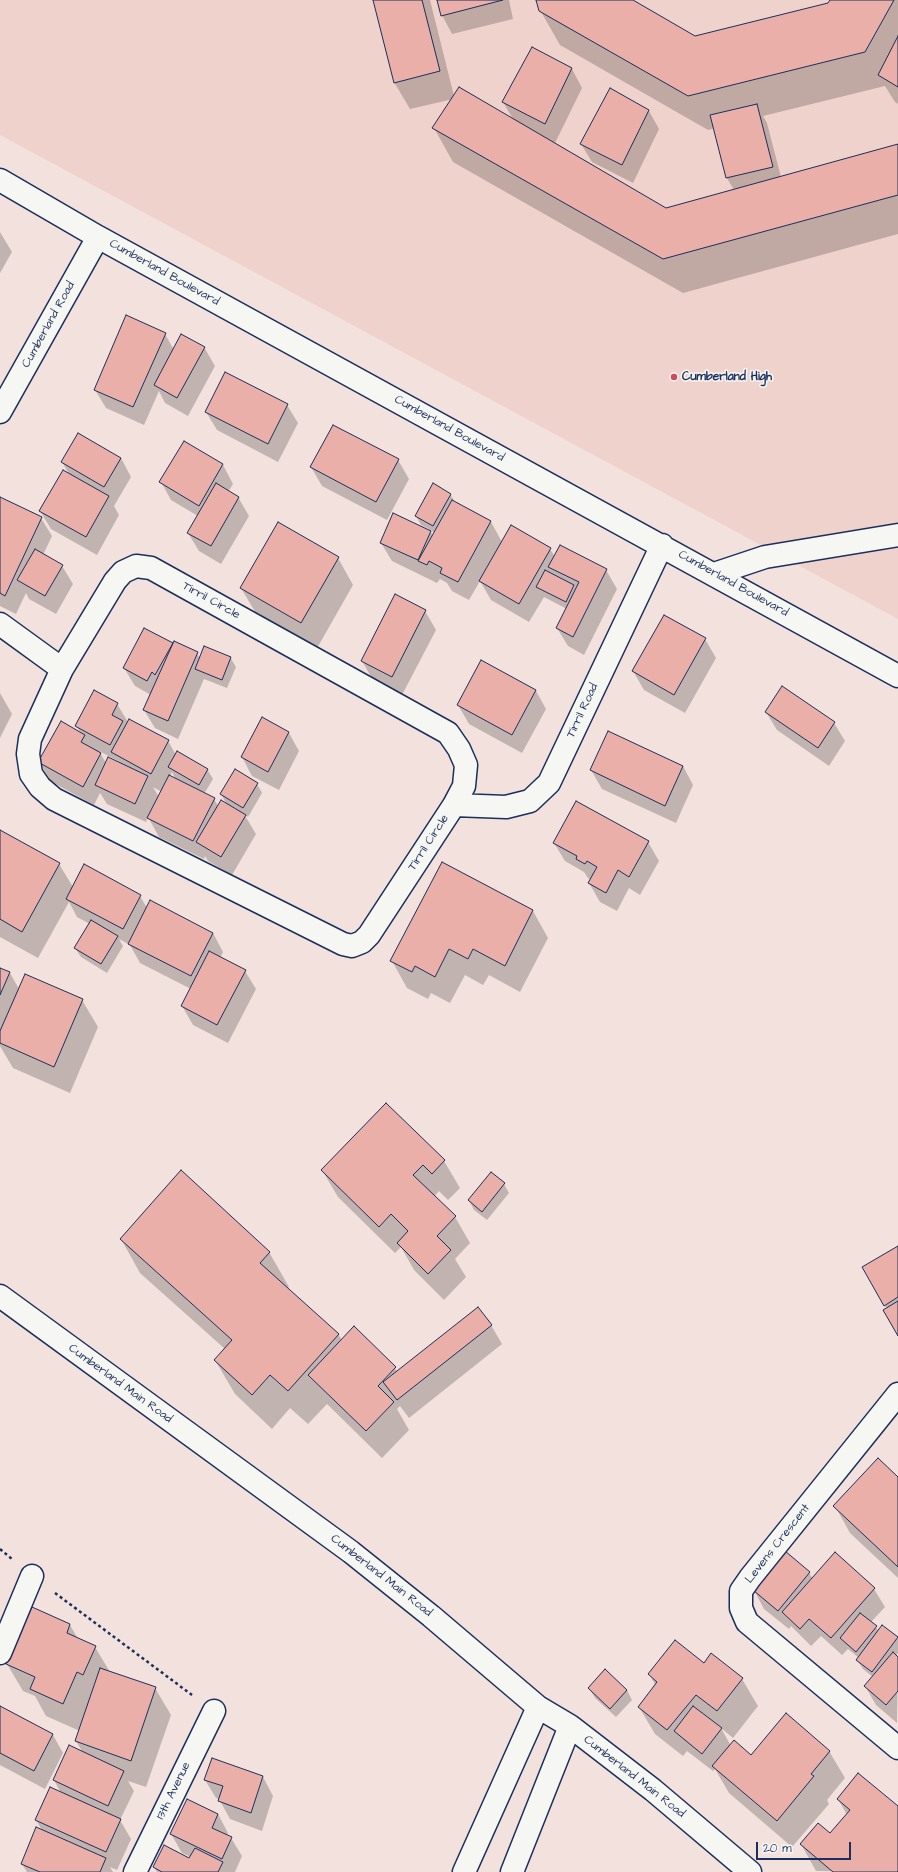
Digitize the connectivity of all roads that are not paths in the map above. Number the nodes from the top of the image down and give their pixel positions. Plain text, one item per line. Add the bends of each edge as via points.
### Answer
1 (0, 180) edge
2 (98, 237) junction
3 (0, 412) edge
4 (898, 536) edge
5 (662, 545) junction
6 (714, 574) junction
7 (0, 624) edge
8 (62, 669) junction
9 (898, 676) edge
10 (454, 805) junction
11 (0, 1296) edge
12 (898, 1394) edge
13 (32, 1576) road end
14 (0, 1653) edge
15 (538, 1707) junction
16 (214, 1711) road end
17 (570, 1726) junction
18 (898, 1748) edge
19 (135, 1872) edge
20 (464, 1872) edge
21 (512, 1872) edge
22 (750, 1872) edge

1 - 2 street, Cumberland Boulevard
2 - 3 street, Cumberland Road
2 - 5 street, Cumberland Boulevard
4 - 6 street via 765,557
5 - 6 street, Cumberland Boulevard
5 - 10 street, Tirril Road via 549,783 530,801 524,803 506,807
6 - 9 street, Cumberland Boulevard
7 - 8 street
8 - 10 street, Tirril Circle via 115,580 123,572 136,566 150,568 448,733 466,766 464,786
8 - 10 street, Tirril Circle via 30,739 28,754 31,774 40,787 54,799 344,944 352,946 362,942 369,935
11 - 15 street, Cumberland Main Road via 351,1552
12 - 18 street, Levens Crescent via 750,1578 742,1591 741,1608 747,1622
13 - 14 street
15 - 17 street, Cumberland Main Road
15 - 20 street
16 - 19 street, 13th Avenue
17 - 21 street
17 - 22 street, Cumberland Main Road via 653,1790

